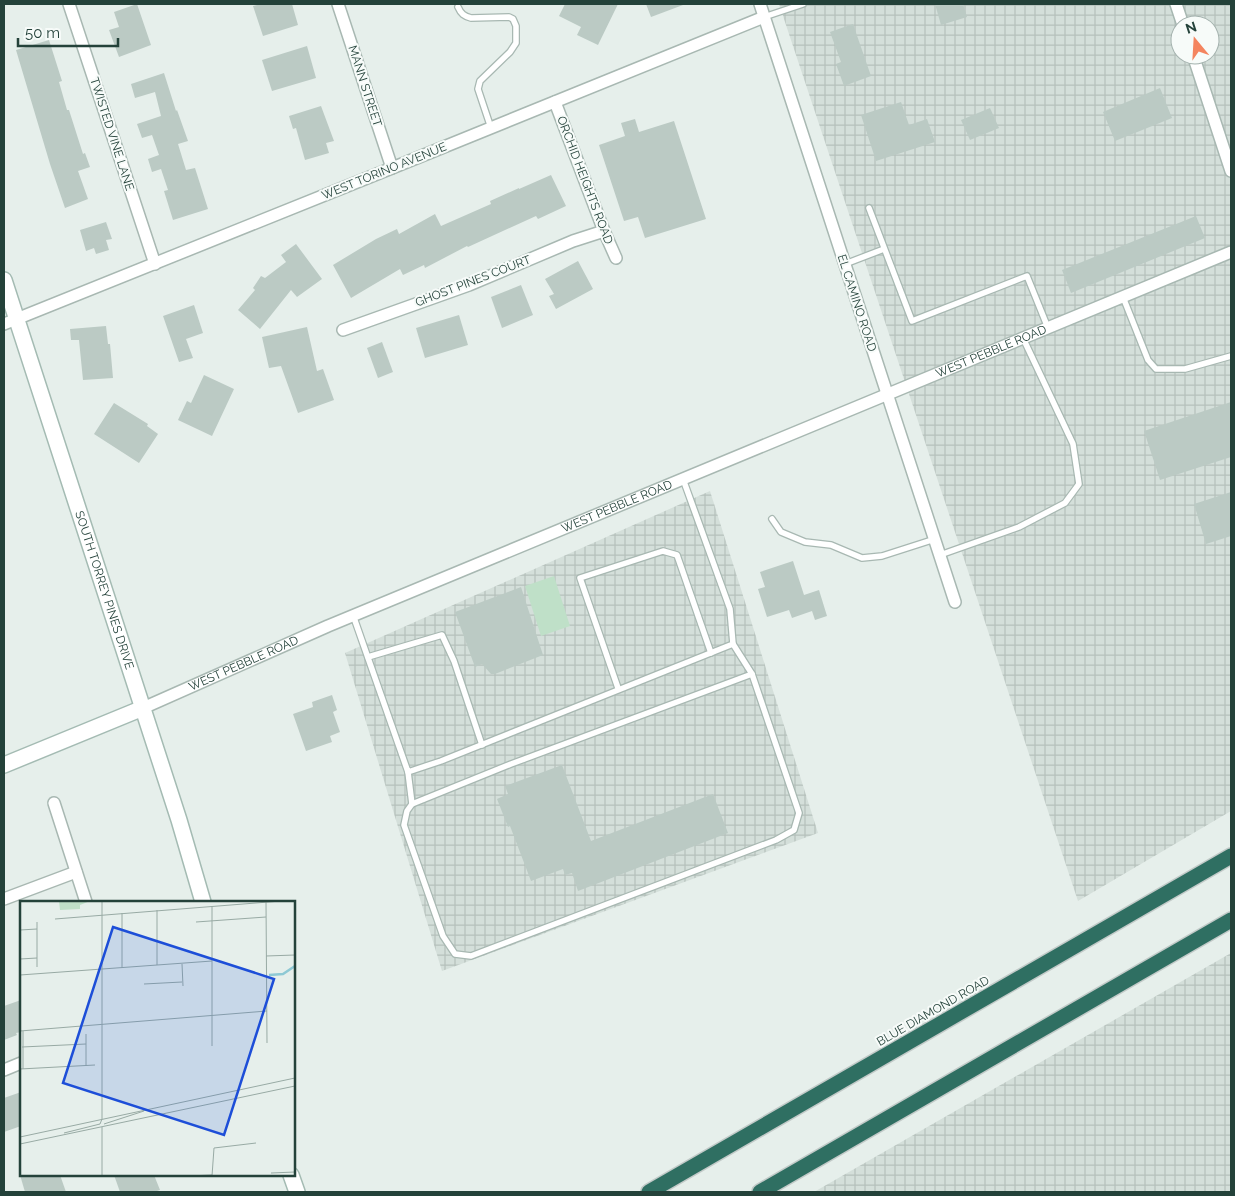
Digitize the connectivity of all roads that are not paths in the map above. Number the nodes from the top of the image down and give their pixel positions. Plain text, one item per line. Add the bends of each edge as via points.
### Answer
1 (69, 4) edge
2 (338, 4) edge
3 (760, 4) edge
4 (803, 4) edge
5 (458, 7) dead end
6 (764, 17) junction
7 (1196, 65) edge
8 (555, 102) junction
9 (491, 128) junction
10 (392, 168) junction
11 (1231, 171) edge
12 (869, 208) dead end
13 (604, 231) junction
14 (884, 249) junction
15 (1231, 252) edge
16 (616, 258) dead end
17 (155, 264) junction
18 (845, 264) junction
19 (4, 280) edge
20 (1123, 297) junction
21 (10, 321) edge
22 (1048, 328) junction
23 (343, 330) dead end
24 (1022, 338) junction
25 (1231, 356) edge
26 (887, 394) junction
27 (683, 479) junction
28 (772, 519) dead end
29 (935, 539) junction
30 (940, 555) junction
31 (955, 602) dead end
32 (353, 615) junction
33 (733, 644) junction
34 (710, 653) junction
35 (368, 657) junction
36 (752, 674) junction
37 (618, 688) junction
38 (143, 708) junction
39 (482, 745) junction
40 (4, 765) edge
41 (408, 772) junction
42 (54, 803) dead end
43 (412, 804) junction
44 (1231, 856) edge
45 (76, 872) junction
46 (4, 899) edge
47 (86, 901) edge
48 (203, 901) edge
49 (1231, 920) edge
50 (20, 1063) edge
51 (4, 1070) edge
52 (291, 1176) edge
53 (297, 1192) edge
54 (649, 1192) edge
55 (760, 1192) edge

1 - 17 street, TWISTED VINE LANE
2 - 10 street, MANN STREET
3 - 6 street, EL CAMINO ROAD
4 - 6 lane
5 - 9 lane via 465,17 509,17 516,26 516,43 480,81 478,88
6 - 8 street, WEST TORINO AVENUE
6 - 18 street, EL CAMINO ROAD
7 - 11 street
8 - 9 street, WEST TORINO AVENUE
8 - 13 street, ORCHID HEIGHTS ROAD
9 - 10 street, WEST TORINO AVENUE
10 - 17 street, WEST TORINO AVENUE
12 - 14 lane
13 - 16 street, ORCHID HEIGHTS ROAD
13 - 23 street, GHOST PINES COURT via 572,241 469,285
14 - 18 lane
14 - 22 lane via 912,321 1027,276
15 - 20 street, WEST PEBBLE ROAD
17 - 21 street, WEST TORINO AVENUE
18 - 26 street, EL CAMINO ROAD
19 - 21 street, SOUTH TORREY PINES DRIVE
20 - 22 street, WEST PEBBLE ROAD
20 - 25 lane via 1148,360 1156,369 1185,369
21 - 38 street, SOUTH TORREY PINES DRIVE
22 - 24 street, WEST PEBBLE ROAD
24 - 26 street, WEST PEBBLE ROAD
24 - 30 lane via 1073,444 1080,484 1065,503 1019,528
26 - 27 street, WEST PEBBLE ROAD
26 - 29 street, EL CAMINO ROAD
27 - 32 street, WEST PEBBLE ROAD
27 - 33 lane via 730,609
28 - 29 lane via 781,532 805,542 831,545 862,558 882,556
29 - 30 street, EL CAMINO ROAD
30 - 31 street, EL CAMINO ROAD
32 - 35 lane
32 - 38 street, WEST PEBBLE ROAD
33 - 34 lane
33 - 36 lane
34 - 37 lane
34 - 37 lane via 677,555 663,551 580,578
35 - 39 lane via 442,635
35 - 41 lane
36 - 43 lane
36 - 43 lane via 799,813 794,830 758,847 471,956 456,954 443,936 404,826
37 - 39 lane
38 - 40 street, WEST PEBBLE ROAD
38 - 48 street, SOUTH TORREY PINES DRIVE
39 - 41 lane
41 - 43 lane
42 - 45 street
44 - 54 highway, BLUE DIAMOND ROAD
45 - 46 street
45 - 47 street
49 - 55 highway
50 - 51 street
52 - 53 street

